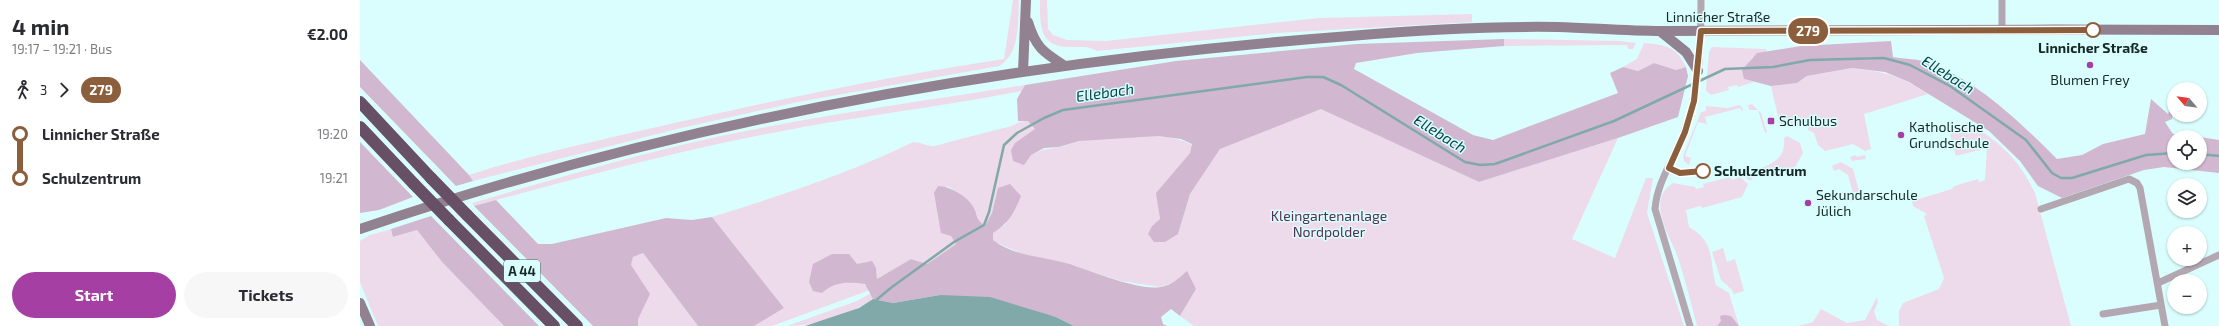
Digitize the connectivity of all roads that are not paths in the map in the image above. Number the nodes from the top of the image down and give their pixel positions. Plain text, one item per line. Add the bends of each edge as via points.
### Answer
1 (1026, 0) edge
2 (1701, 0) edge
3 (2002, 0) edge
4 (1026, 17) junction
5 (2002, 29) junction
6 (2219, 30) edge
7 (1660, 31) junction
8 (1701, 31) junction
9 (1065, 66) junction
10 (1023, 72) junction
11 (1698, 73) junction
12 (360, 102) edge
13 (360, 127) edge
14 (2041, 209) dead end
15 (363, 226) edge
16 (2219, 256) edge
17 (2158, 283) junction
18 (360, 303) edge
19 (2161, 305) junction
20 (2103, 314) dead end
21 (370, 326) edge
22 (554, 326) edge
23 (577, 326) edge
24 (1690, 326) edge
25 (2165, 326) edge

1 - 4 main road
2 - 8 street
3 - 5 street
4 - 9 main road via 1033,40
4 - 10 main road
5 - 6 main road, Linnicher Straße
5 - 8 main road, Linnicher Straße
7 - 8 main road, Linnicher Straße
7 - 9 main road, Linnicher Straße via 1513,27 1353,35 1173,51
7 - 11 main road via 1686,52
8 - 11 street
9 - 10 main road, Linnicher Straße
10 - 15 main road, Linnicher Straße via 729,126 569,166
11 - 24 street via 1685,132 1656,196 1655,209
12 - 23 highway, A 44, bridge
13 - 22 highway, A 44, bridge
14 - 17 street via 2129,179 2137,183
16 - 17 street
17 - 19 street
18 - 21 main road
19 - 20 street
19 - 25 street

